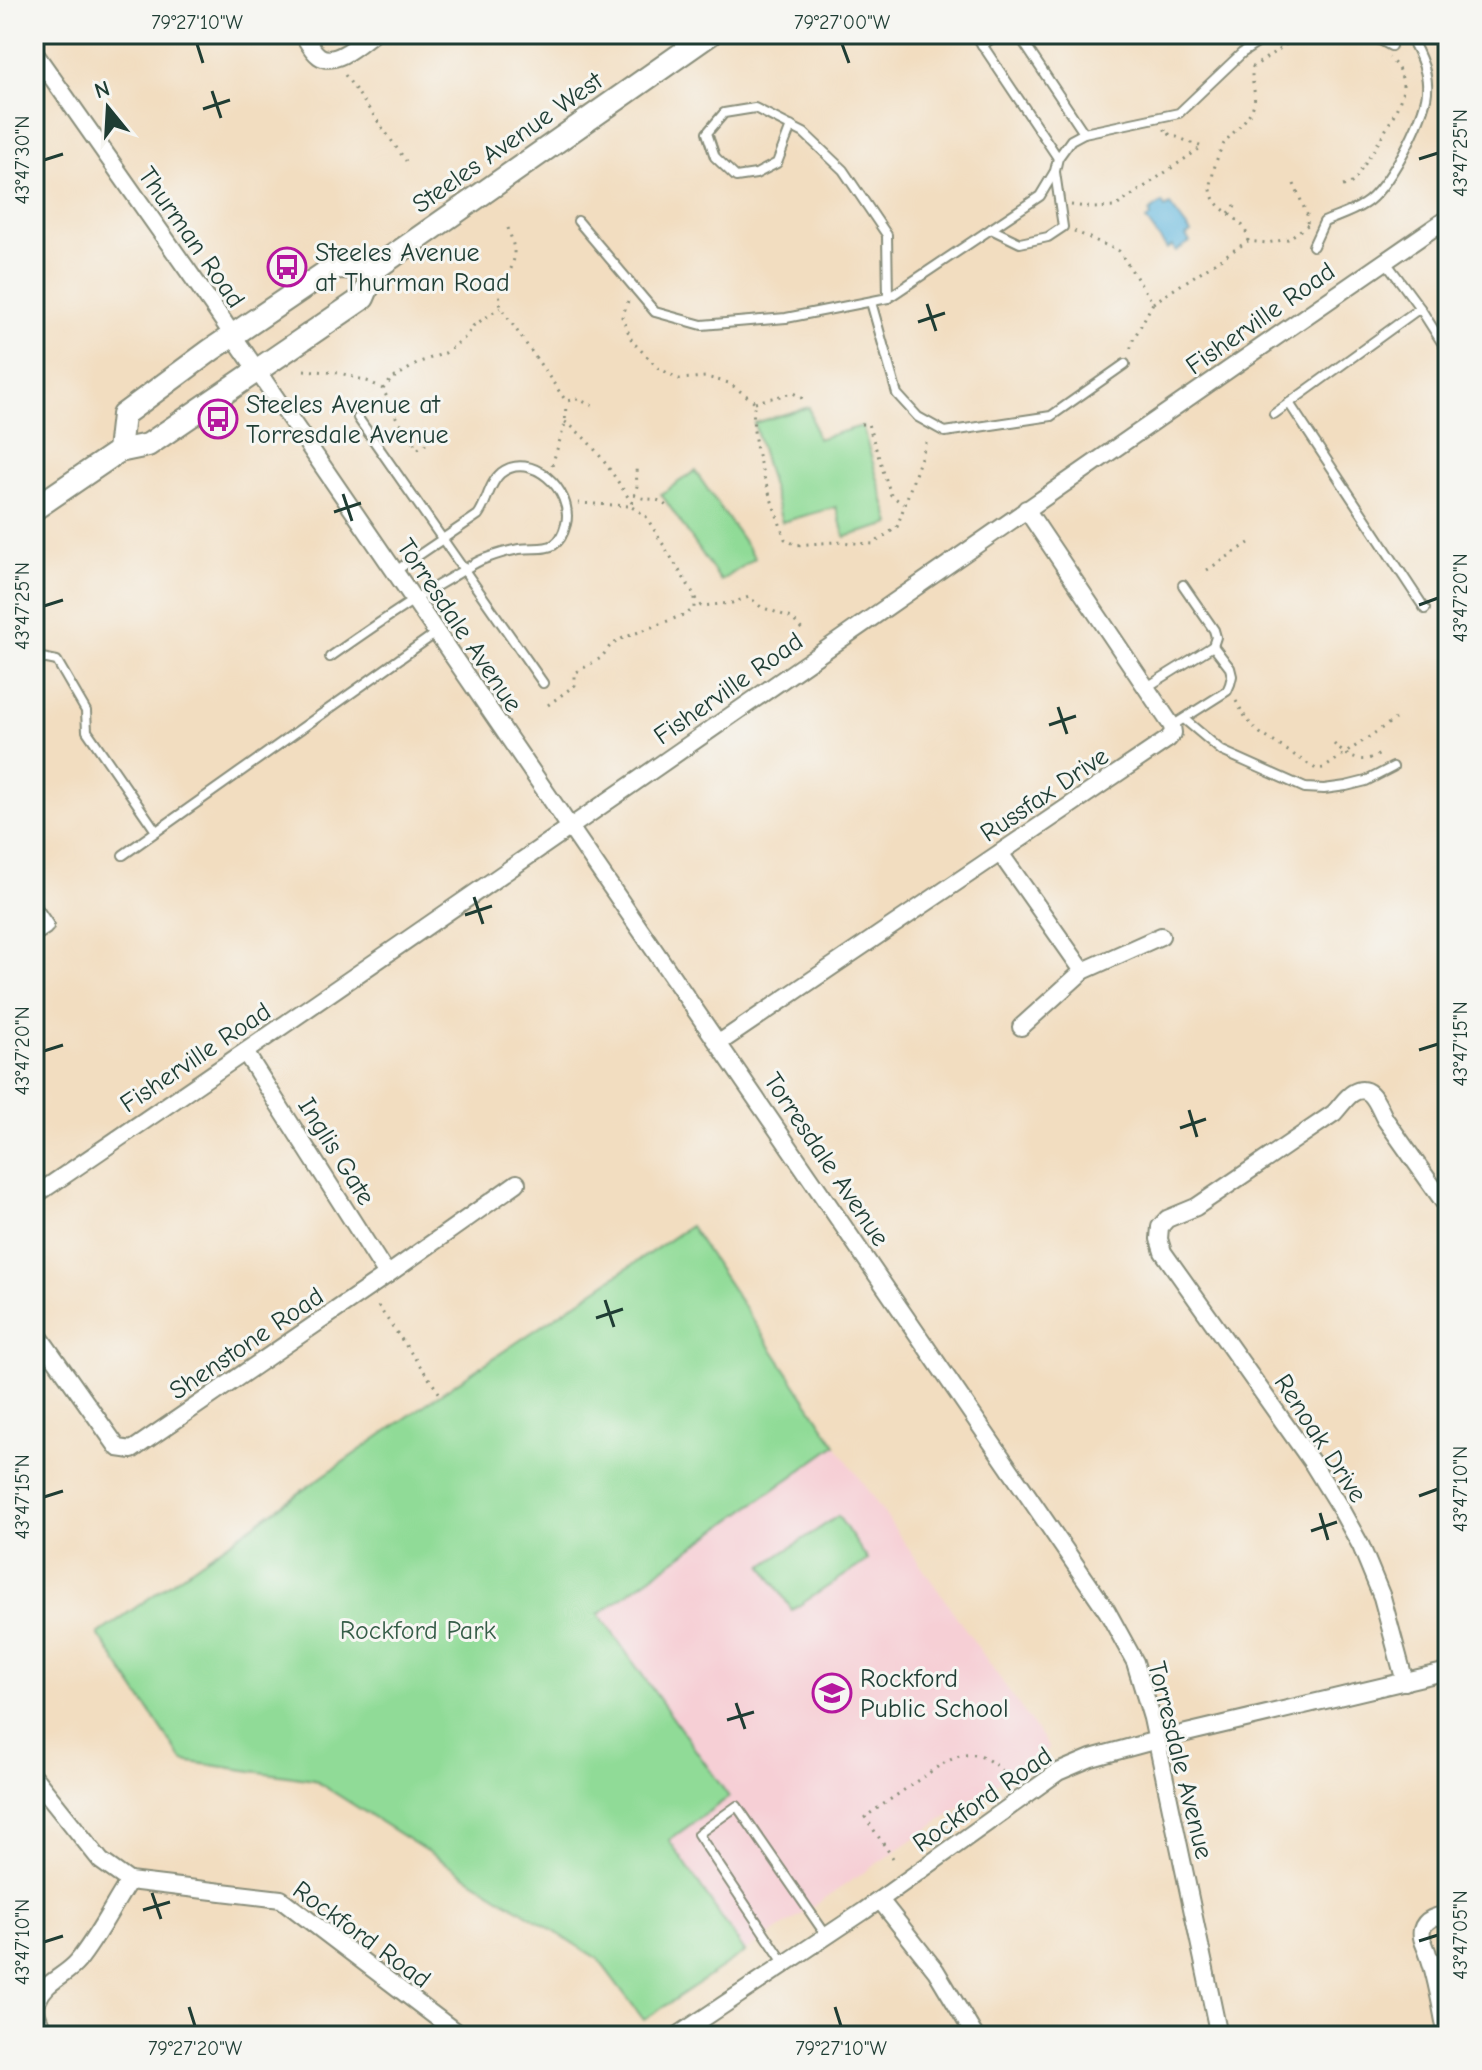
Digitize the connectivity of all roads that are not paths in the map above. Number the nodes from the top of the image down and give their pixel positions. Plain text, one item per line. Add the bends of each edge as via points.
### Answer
1 (303, 34) edge
2 (372, 34) edge
3 (710, 34) edge
4 (975, 34) edge
5 (999, 34) edge
6 (1018, 34) edge
7 (1271, 34) edge
8 (1369, 34) edge
9 (1408, 34) edge
10 (982, 45) junction
11 (1391, 46) dead end
12 (34, 52) edge
13 (791, 126) junction
14 (1084, 133) junction
15 (1058, 158) junction
16 (1055, 171) junction
17 (1448, 218) edge
18 (578, 221) dead end
19 (991, 229) junction
20 (1313, 246) dead end
21 (1386, 261) junction
22 (376, 268) junction
23 (888, 298) junction
24 (871, 302) junction
25 (1420, 308) junction
26 (232, 336) junction
27 (1448, 352) edge
28 (1125, 364) road end
29 (256, 370) junction
30 (1289, 403) junction
31 (1274, 414) dead end
32 (358, 418) dead end
33 (119, 451) junction
34 (34, 509) edge
35 (1026, 509) junction
36 (444, 540) junction
37 (465, 570) junction
38 (394, 572) junction
39 (1183, 585) dead end
40 (414, 600) junction
41 (1425, 609) dead end
42 (436, 633) junction
43 (1213, 646) junction
44 (34, 653) edge
45 (330, 657) dead end
46 (543, 683) dead end
47 (1146, 688) junction
48 (1178, 722) junction
49 (1393, 767) dead end
50 (569, 828) junction
51 (156, 831) junction
52 (1000, 853) junction
53 (123, 855) dead end
54 (34, 910) edge
55 (34, 933) edge
56 (1161, 936) dead end
57 (1083, 971) junction
58 (1021, 1027) dead end
59 (719, 1043) junction
60 (245, 1052) junction
61 (517, 1183) dead end
62 (34, 1196) edge
63 (1448, 1208) edge
64 (387, 1275) junction
65 (34, 1329) edge
66 (1448, 1671) edge
67 (1405, 1682) junction
68 (1157, 1740) junction
69 (34, 1777) edge
70 (129, 1881) junction
71 (880, 1900) junction
72 (1448, 1914) edge
73 (827, 1936) junction
74 (785, 1964) junction
75 (684, 2034) edge
76 (46, 2036) edge
77 (461, 2036) edge
78 (975, 2036) edge
79 (1219, 2036) edge
80 (1447, 2036) edge

1 - 2 street via 327,59
3 - 22 main road, Steeles Avenue West
4 - 10 lane
5 - 10 lane
6 - 14 lane
7 - 14 lane via 1242,53 1179,113
8 - 11 lane
9 - 20 lane via 1423,65 1427,91 1422,113 1390,178 1367,203 1324,222
10 - 15 lane
12 - 26 street, Thurman Road
13 - 13 lane via 755,108 724,113 707,133 715,157 736,177 777,163
13 - 23 lane via 843,170 887,235
14 - 15 lane
15 - 16 lane
16 - 19 lane via 1040,196
16 - 19 lane via 1063,227 1048,237 1020,243
17 - 21 street, Fisherville Road
18 - 24 lane via 655,312 702,325 786,318
19 - 23 lane
21 - 25 lane
21 - 35 street, Fisherville Road
22 - 26 main road via 334,267
22 - 29 main road, Steeles Avenue West via 363,298
23 - 24 lane
24 - 28 lane via 897,394 918,417 945,432 1051,416
25 - 27 lane
25 - 30 lane
26 - 29 street, Thurman Road
26 - 33 main road via 123,415
29 - 33 main road, Steeles Avenue West via 148,445
29 - 38 street, Torresdale Avenue
30 - 31 lane
30 - 41 lane
32 - 36 lane
33 - 34 main road, Steeles Avenue West
35 - 47 street
35 - 50 street, Fisherville Road
36 - 37 lane
36 - 37 lane via 478,515 494,480 512,467 538,471 560,490 567,520 561,538 551,547 483,559
36 - 38 lane
37 - 40 lane
37 - 46 lane
38 - 40 street, Torresdale Avenue
39 - 43 lane via 1214,630
40 - 42 street, Torresdale Avenue
40 - 45 lane
42 - 50 street, Torresdale Avenue
42 - 51 lane
43 - 47 lane
43 - 48 lane via 1230,668 1227,691
44 - 51 lane via 57,661 86,711 87,731
47 - 48 street
48 - 49 lane via 1222,751 1305,788 1346,786
48 - 52 street, Russfax Drive via 1168,739
50 - 59 street, Torresdale Avenue
50 - 60 street, Fisherville Road
51 - 53 lane
52 - 57 street
52 - 59 street, Russfax Drive
54 - 55 street via 45,926
56 - 57 street
57 - 58 street
59 - 68 street, Torresdale Avenue via 1107,1611 1135,1662
60 - 62 street, Fisherville Road
60 - 64 street, Inglis Gate
61 - 64 street, Shenstone Road
63 - 67 street, Renoak Drive via 1371,1093 1363,1090 1160,1227 1163,1252 1311,1461 1361,1546 1382,1597
64 - 65 street, Shenstone Road via 132,1450 118,1448
66 - 67 street, Rockford Road
67 - 68 street, Rockford Road
68 - 71 street, Rockford Road via 1058,1772
68 - 79 street, Torresdale Avenue
69 - 70 street via 101,1861
70 - 76 street via 76,1963 47,1985 38,2001
70 - 77 street, Rockford Road via 281,1899
71 - 73 street, Rockford Road
71 - 78 street via 936,1971
72 - 80 street via 1433,1917 1422,1930
73 - 74 street, Rockford Road
73 - 74 lane via 737,1806 698,1834
74 - 75 street, Rockford Road

